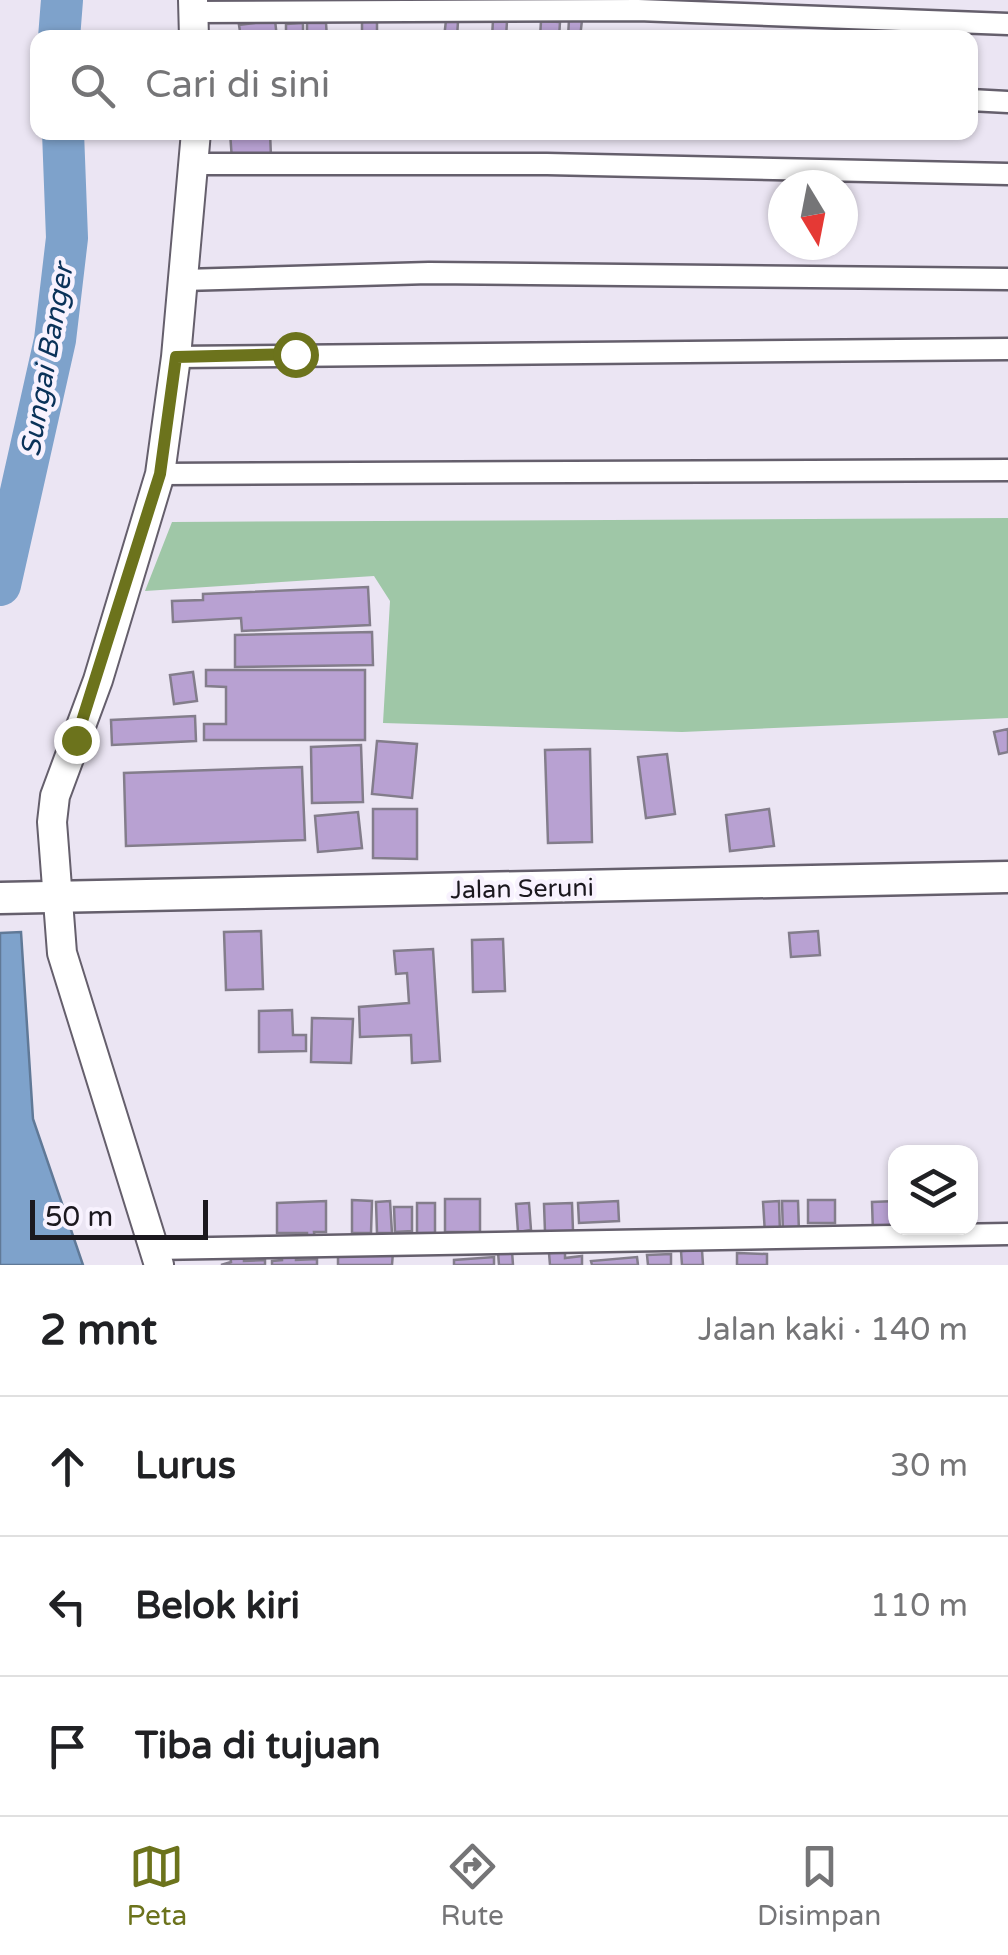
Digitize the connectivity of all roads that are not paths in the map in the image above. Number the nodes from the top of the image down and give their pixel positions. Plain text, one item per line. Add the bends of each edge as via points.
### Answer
1 (194, 16) edge
2 (1008, 24) edge
3 (978, 100) edge
4 (1008, 102) edge
5 (196, 140) edge
6 (196, 164) junction
7 (1008, 174) edge
8 (1008, 279) edge
9 (184, 280) junction
10 (1008, 349) edge
11 (176, 357) junction
12 (1008, 470) edge
13 (160, 474) junction
14 (1008, 877) edge
15 (0, 898) edge
16 (48, 898) junction
17 (1008, 1234) edge
18 (157, 1257) edge

1 - 2 street via 638,10
3 - 4 street
5 - 6 street
6 - 7 street
6 - 9 street
8 - 9 street via 429,272
9 - 11 street
10 - 11 street
11 - 13 street
12 - 13 street
13 - 16 street via 55,796
14 - 16 main road, Jalan Seruni
15 - 16 main road, Jalan Seruni
16 - 18 street
17 - 18 street

